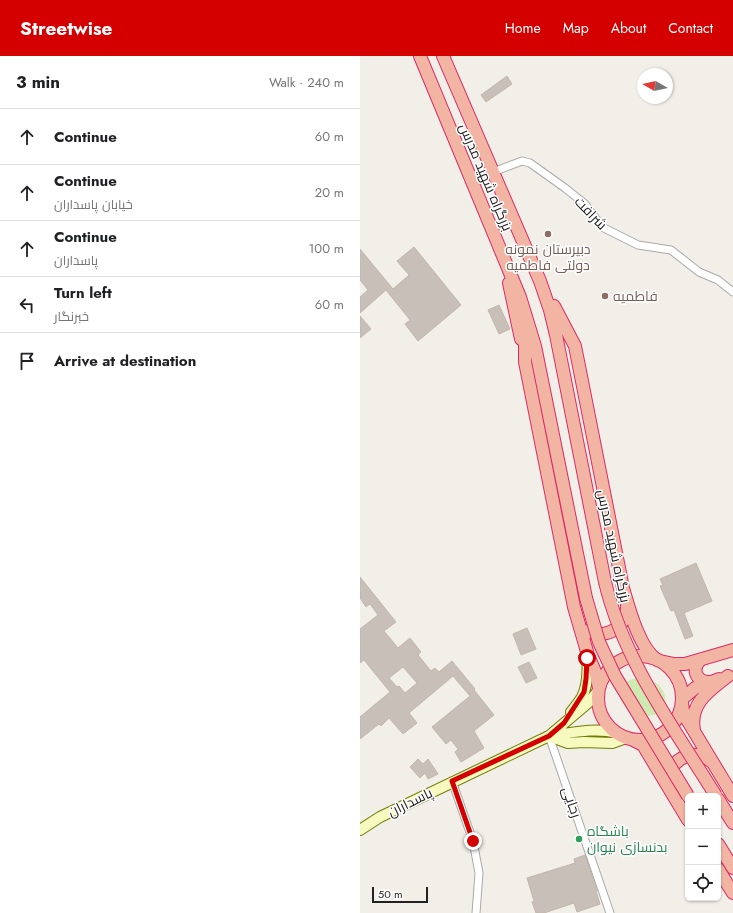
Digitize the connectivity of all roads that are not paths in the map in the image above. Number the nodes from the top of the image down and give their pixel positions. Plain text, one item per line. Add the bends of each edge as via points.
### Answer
1 (420, 56) edge
2 (443, 56) edge
3 (494, 172) junction
4 (503, 254) junction
5 (540, 281) junction
6 (733, 292) edge
7 (525, 309) junction
8 (525, 362) junction
9 (627, 602) junction
10 (577, 618) junction
11 (733, 650) edge
12 (587, 652) junction
13 (702, 659) junction
14 (658, 660) junction
15 (731, 676) edge
16 (710, 682) junction
17 (599, 689) junction
18 (682, 700) junction
19 (564, 723) junction
20 (694, 733) junction
21 (549, 736) junction
22 (624, 736) junction
23 (712, 762) junction
24 (452, 781) junction
25 (669, 788) junction
26 (686, 793) edge
27 (714, 793) edge
28 (733, 796) edge
29 (721, 804) edge
30 (685, 815) edge
31 (733, 823) edge
32 (360, 830) edge
33 (721, 849) edge
34 (733, 868) edge
35 (721, 874) edge
36 (733, 894) edge
37 (476, 913) edge
38 (610, 913) edge

1 - 4 highway, بزرگراه شهید مدرس
2 - 3 highway, بزرگراه شهید مدرس
3 - 5 highway, بزرگراه شهید مدرس
3 - 6 street, شرافت via 522,161 530,162 585,204 602,228 638,245 671,250
4 - 7 highway, بزرگراه شهید مدرس
4 - 8 highway
5 - 9 highway, بزرگراه شهید مدرس via 574,346
5 - 27 highway, بزرگراه شهید مدرس, bridge via 559,348 605,582 614,615 641,676
7 - 8 highway, بزرگراه شهید مدرس
7 - 26 highway, بزرگراه شهید مدرس, bridge via 595,630 622,690
8 - 10 highway, بزرگراه شهید مدرس
9 - 10 highway via 624,620 610,633 590,632 581,626
9 - 14 highway, بزرگراه شهید مدرس via 644,646 650,655
10 - 12 highway, بزرگراه شهید مدرس
11 - 13 highway
12 - 17 highway, بزرگراه شهید مدرس
12 - 19 main road via 584,692
13 - 14 highway via 682,664
13 - 16 highway via 696,665 696,673 700,680
14 - 17 highway via 641,656 622,660 609,670
14 - 18 highway via 676,676
15 - 16 highway
15 - 20 highway via 704,695 697,704 693,716
16 - 18 highway via 695,688
17 - 19 main road
17 - 22 highway via 598,704 602,715 608,725
18 - 20 highway via 684,716
18 - 22 highway via 676,720 662,734 645,740
19 - 21 main road
20 - 23 highway
21 - 22 main road via 584,731 606,731
21 - 24 main road, پاسداران
21 - 38 street, رجایی
22 - 25 highway via 643,746
23 - 25 highway via 697,755 690,755 677,761 670,770
23 - 28 highway
24 - 32 main road, پاسداران via 380,817
24 - 37 street via 473,841 479,873
25 - 30 highway
29 - 31 highway
33 - 34 highway
35 - 36 highway

